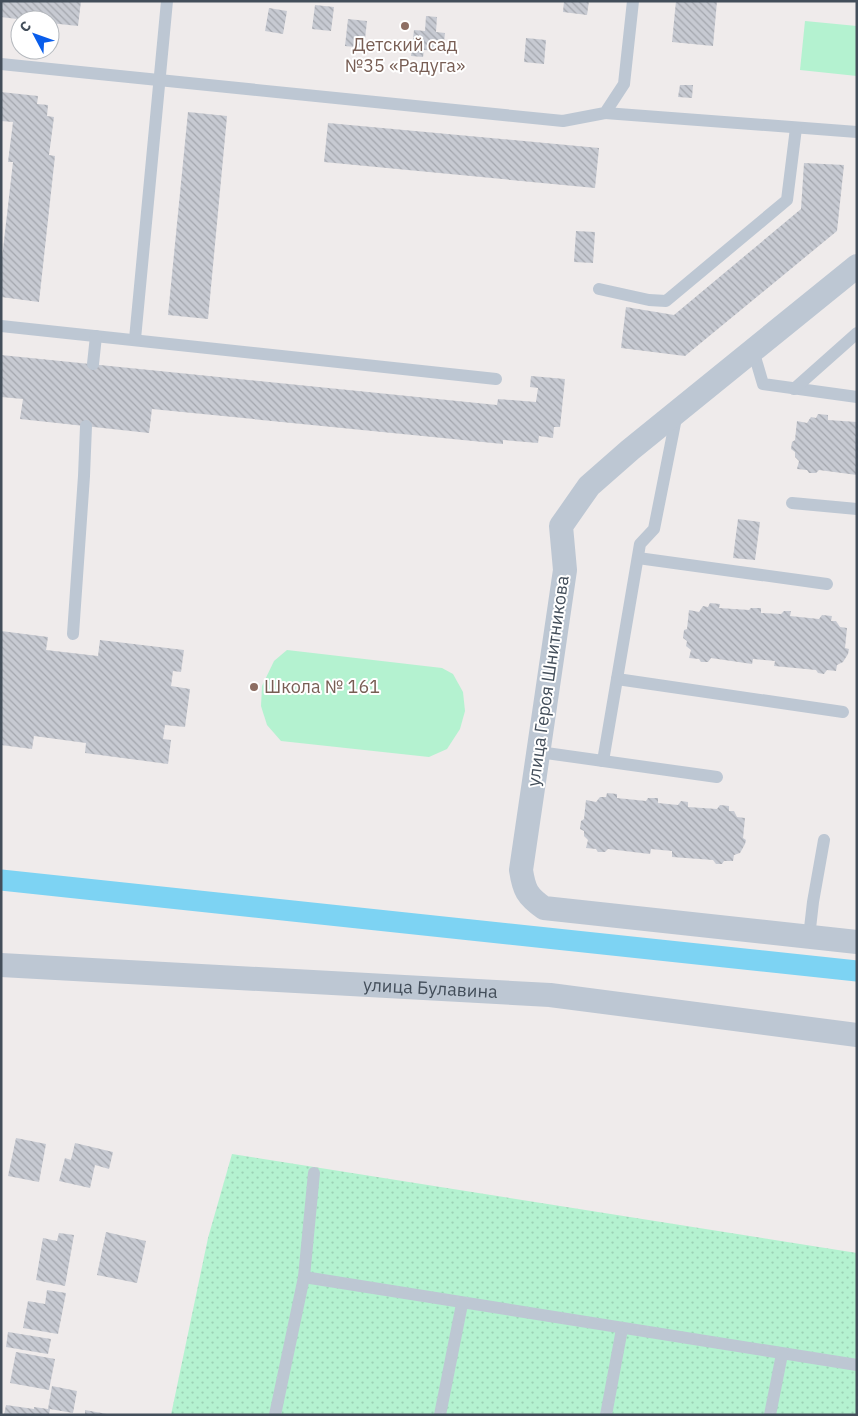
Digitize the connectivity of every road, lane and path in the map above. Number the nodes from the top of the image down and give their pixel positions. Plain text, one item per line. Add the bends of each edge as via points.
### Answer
1 (167, 1) edge
2 (633, 1) edge
3 (1, 64) edge
4 (158, 80) junction
5 (605, 113) junction
6 (796, 128) junction
7 (857, 132) edge
8 (857, 266) edge
9 (599, 289) dead end
10 (1, 326) edge
11 (857, 333) edge
12 (96, 336) junction
13 (135, 340) junction
14 (753, 350) junction
15 (93, 364) dead end
16 (496, 379) dead end
17 (794, 389) junction
18 (857, 397) edge
19 (678, 412) junction
20 (86, 426) dead end
21 (792, 503) dead end
22 (857, 509) edge
23 (638, 558) junction
24 (827, 584) dead end
25 (73, 634) dead end
26 (617, 679) junction
27 (843, 712) dead end
28 (538, 752) junction
29 (603, 761) junction
30 (717, 776) dead end
31 (824, 840) dead end
32 (809, 937) junction
33 (857, 942) edge
34 (1, 965) edge
35 (857, 1035) edge
36 (314, 1173) dead end
37 (304, 1277) junction
38 (462, 1304) junction
39 (622, 1329) junction
40 (782, 1354) junction
41 (857, 1365) edge
42 (275, 1415) edge
43 (440, 1415) edge
44 (606, 1415) edge
45 (770, 1415) edge

1 - 4 lane
2 - 5 lane via 624,84
3 - 4 lane
4 - 5 lane via 563,121
4 - 13 lane
5 - 6 lane
6 - 7 lane
6 - 9 lane via 786,200 666,301
8 - 14 street, улица Героя Шнитникова
10 - 12 lane
11 - 17 lane
12 - 13 lane
12 - 15 lane
13 - 16 lane
14 - 17 lane via 763,384
14 - 19 street, улица Героя Шнитникова
17 - 18 lane
19 - 23 lane via 654,530 640,544
19 - 28 street, улица Героя Шнитникова via 589,486 561,526 565,570
20 - 25 lane
21 - 22 lane
23 - 24 lane
23 - 26 lane
26 - 27 lane
26 - 29 lane
28 - 29 lane
28 - 32 street, улица Героя Шнитникова via 521,870 531,899 544,908
29 - 30 lane
31 - 32 lane
32 - 33 street, улица Героя Шнитникова
34 - 35 street, улица Булавина via 550,996
36 - 37 lane
37 - 38 lane
37 - 42 lane
38 - 39 lane
38 - 43 lane
39 - 40 lane
39 - 44 lane
40 - 41 lane
40 - 45 lane

